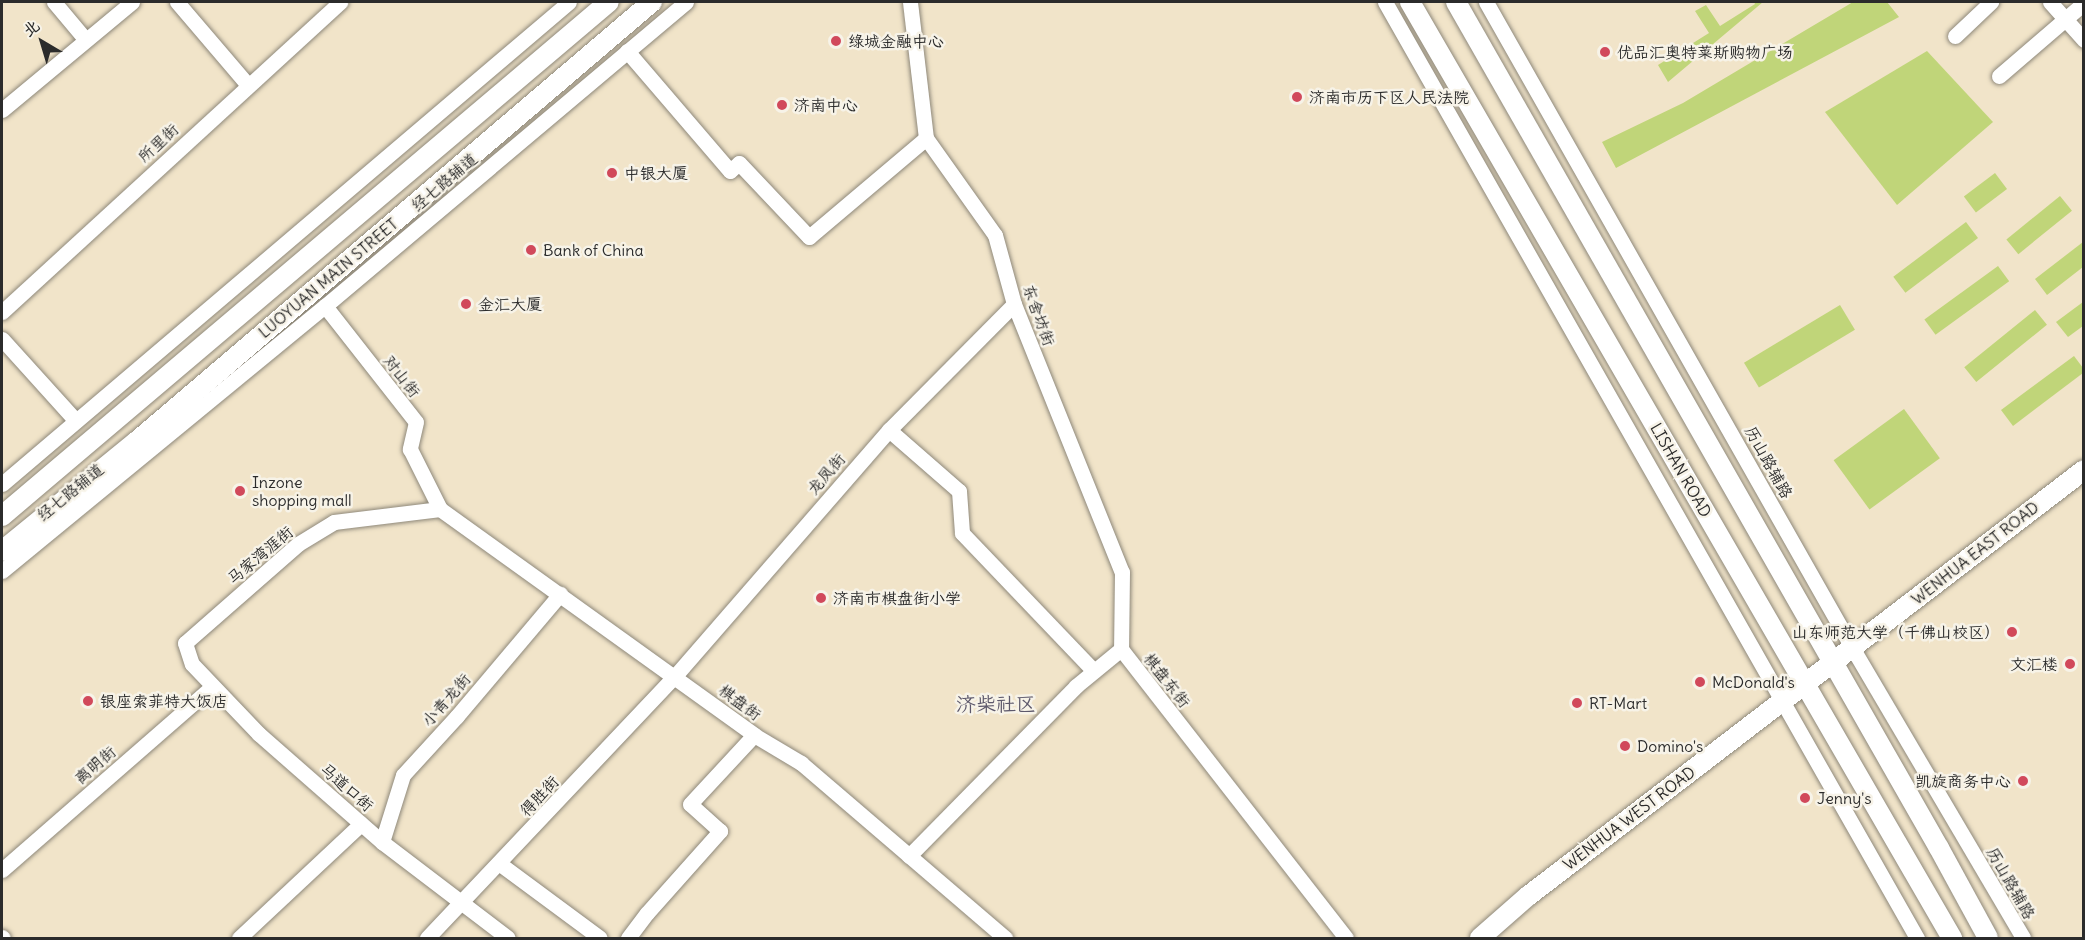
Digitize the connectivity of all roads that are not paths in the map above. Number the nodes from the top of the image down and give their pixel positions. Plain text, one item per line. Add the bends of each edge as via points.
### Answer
1 (54, 2) edge
2 (132, 2) edge
3 (177, 2) edge
4 (340, 2) edge
5 (570, 2) edge
6 (609, 2) edge
7 (652, 2) edge
8 (686, 2) edge
9 (910, 2) edge
10 (1385, 2) edge
11 (1410, 2) edge
12 (1456, 2) edge
13 (1486, 2) edge
14 (1991, 2) edge
15 (2050, 2) edge
16 (2084, 3) edge
17 (2065, 19) junction
18 (1955, 36) dead end
19 (85, 39) junction
20 (2084, 40) edge
21 (627, 51) junction
22 (1999, 76) dead end
23 (248, 85) junction
24 (2, 110) edge
25 (926, 138) junction
26 (1014, 304) junction
27 (325, 306) junction
28 (2, 312) edge
29 (2, 339) edge
30 (75, 422) junction
31 (889, 430) junction
32 (2084, 470) edge
33 (2, 484) edge
34 (440, 509) junction
35 (2, 516) edge
36 (2, 551) edge
37 (2, 571) edge
38 (560, 594) junction
39 (185, 643) joint
40 (1121, 649) junction
41 (1853, 649) junction
42 (1834, 663) junction
43 (1093, 670) junction
44 (675, 676) junction
45 (1805, 682) junction
46 (212, 687) junction
47 (1781, 702) junction
48 (754, 735) junction
49 (361, 824) junction
50 (382, 842) junction
51 (909, 856) junction
52 (500, 864) junction
53 (2, 870) edge
54 (459, 903) junction
55 (239, 939) edge
56 (427, 939) edge
57 (508, 939) edge
58 (600, 939) edge
59 (628, 939) edge
60 (1005, 939) edge
61 (1346, 939) edge
62 (1480, 939) edge
63 (1917, 939) edge
64 (1952, 939) edge
65 (1988, 939) edge
66 (2023, 939) edge

1 - 19 street
2 - 19 street
3 - 23 street
4 - 23 street, 所里街
5 - 30 street
6 - 35 main road, LUOYUAN MAIN STREET
7 - 36 main road, LUOYUAN MAIN STREET
8 - 21 street, 经七路辅道
9 - 25 street, 东舍坊街
10 - 47 street
11 - 45 main road, LISHAN ROAD
12 - 42 main road
13 - 41 street, 历山路辅路
14 - 18 street
15 - 17 street
16 - 17 street
17 - 20 street
17 - 22 street
19 - 24 street
21 - 25 street via 730,171 739,163 809,237
21 - 27 street, 经七路辅道
23 - 28 street, 所里街
25 - 26 street, 东舍坊街 via 995,235
26 - 31 street, 龙凤街
26 - 40 street, 东舍坊街 via 1122,572
27 - 34 street, 对山街 via 416,422 410,449
27 - 37 street, 经七路辅道
29 - 30 street
30 - 33 street
31 - 43 street via 959,491 962,533
31 - 44 street, 龙凤街
32 - 41 main road, WENHUA EAST ROAD
34 - 38 street, 棋盘街
34 - 39 street, 马家湾涯街 via 334,522 298,543
38 - 44 street, 棋盘街
38 - 50 street, 小青龙街 via 402,775
39 - 46 street, 马道口街 via 192,664
40 - 43 street, 棋盘东街
40 - 61 street, 棋盘东街
41 - 42 main road, WENHUA EAST ROAD
41 - 66 street, 历山路辅路
42 - 45 main road, WENHUA EAST ROAD
42 - 65 main road
43 - 51 street, 棋盘东街
44 - 48 street, 棋盘街
44 - 52 street, 得胜街
45 - 47 main road, WENHUA EAST ROAD
45 - 64 main road, LISHAN ROAD
46 - 49 street, 马道口街
46 - 53 street, 离明街
47 - 62 main road, WENHUA WEST ROAD via 1528,896
47 - 63 street
48 - 51 street, 棋盘街 via 801,764
48 - 59 street via 690,804 720,831
49 - 50 street, 马道口街
49 - 55 street
50 - 54 street, 马道口街
51 - 60 street, 棋盘街
52 - 54 street, 得胜街
52 - 58 street
54 - 56 street, 得胜街
54 - 57 street, 马道口街

